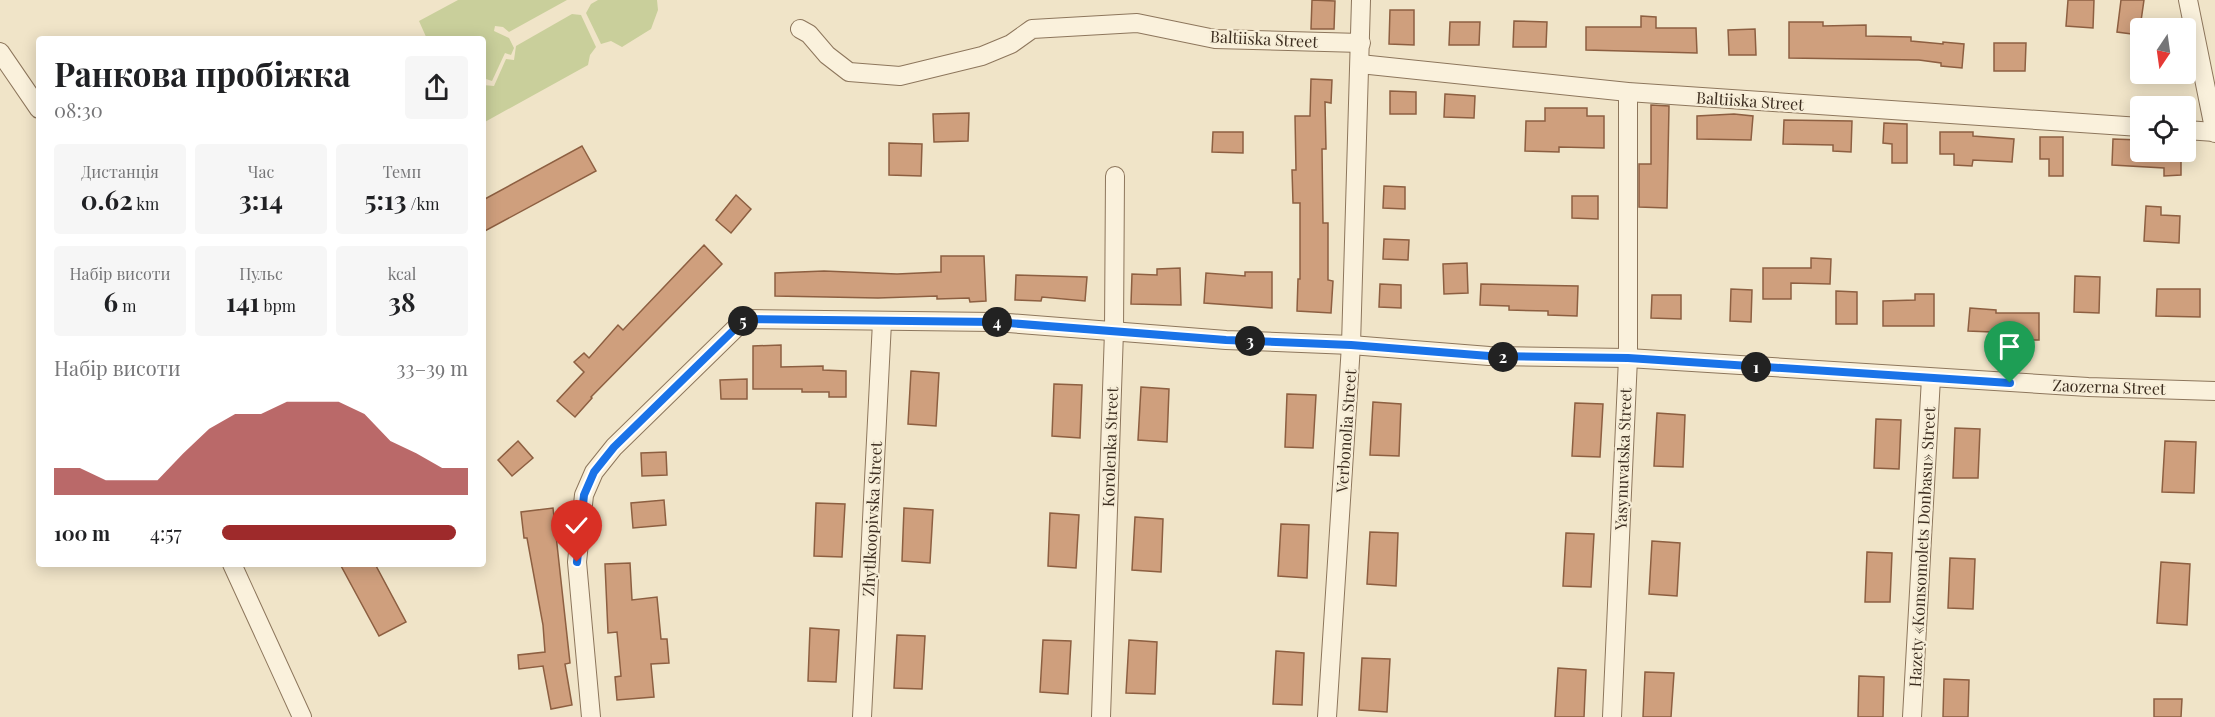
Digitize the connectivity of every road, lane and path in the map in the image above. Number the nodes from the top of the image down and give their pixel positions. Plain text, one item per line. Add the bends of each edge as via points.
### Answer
1 (1361, 0) edge
2 (2188, 0) edge
3 (800, 29) dead end
4 (1360, 43) junction
5 (0, 52) edge
6 (1360, 64) junction
7 (1628, 92) junction
8 (36, 105) edge
9 (2130, 126) edge
10 (2196, 131) edge
11 (2215, 132) edge
12 (1114, 176) dead end
13 (882, 322) junction
14 (1114, 331) junction
15 (1351, 345) junction
16 (1628, 358) junction
17 (1931, 378) junction
18 (2215, 391) edge
19 (233, 567) edge
20 (302, 717) edge
21 (591, 717) edge
22 (862, 717) edge
23 (1101, 717) edge
24 (1327, 717) edge
25 (1612, 717) edge
26 (1912, 717) edge

1 - 4 street, Verbonolia Street
2 - 11 street
3 - 4 street, Baltiiska Street via 849,72 900,76 982,56 1011,44 1032,29 1137,23 1215,39
4 - 6 street, Verbonolia Street
5 - 8 street
6 - 7 street, Baltiiska Street
6 - 15 street, Verbonolia Street
7 - 9 street, Baltiiska Street
7 - 16 street, Yasynuvatska Street
10 - 11 street
12 - 14 street, Korolenka Street
13 - 14 street, Zaozerna Street via 995,322
13 - 21 street, Zaozerna Street via 745,319 614,447 594,472 584,495 577,562
13 - 22 street, Zhytlkoopivska Street
14 - 15 street, Zaozerna Street
14 - 23 street, Korolenka Street
15 - 16 street, Zaozerna Street via 1489,356
15 - 24 street, Verbonolia Street
16 - 17 street, Zaozerna Street
16 - 25 street, Yasynuvatska Street
17 - 18 street, Zaozerna Street
17 - 26 street, Hazety «Komsomolets Donbasu» Street
19 - 20 street

